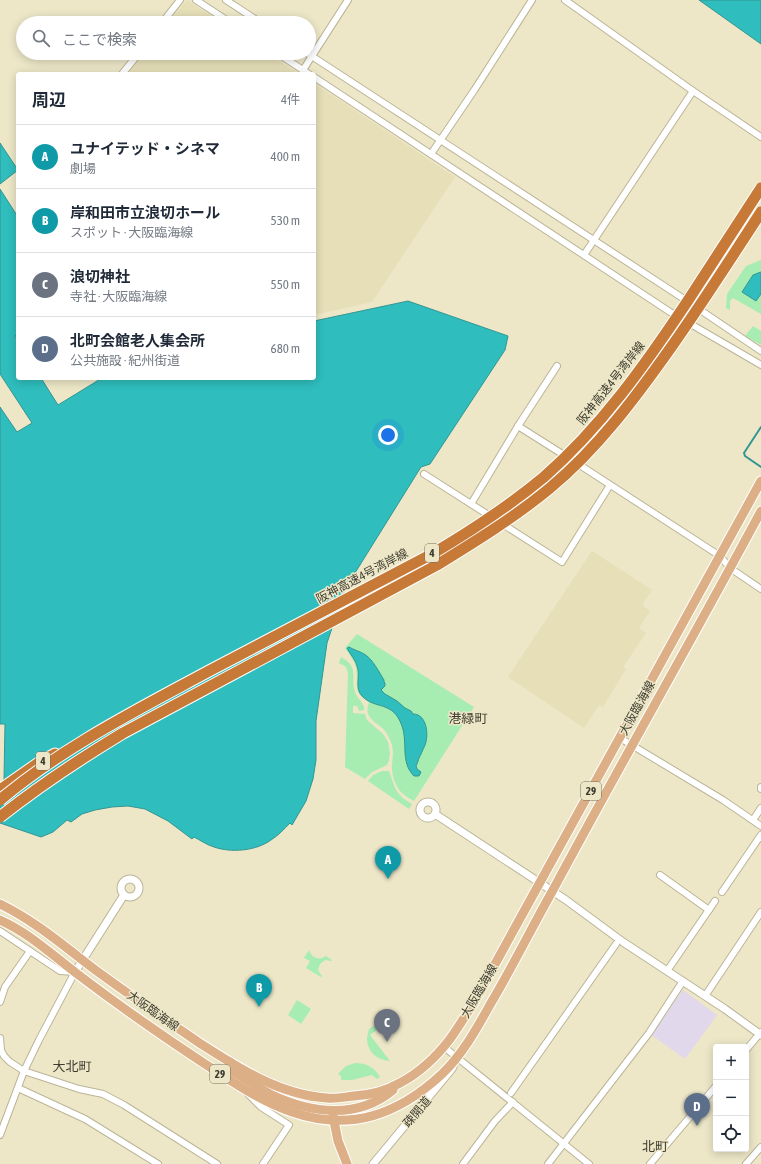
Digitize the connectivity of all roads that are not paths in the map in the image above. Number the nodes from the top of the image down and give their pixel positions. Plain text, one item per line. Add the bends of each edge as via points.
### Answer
1 (180, 0) edge
2 (196, 0) edge
3 (226, 0) edge
4 (348, 0) edge
5 (532, 0) edge
6 (565, 0) edge
7 (167, 16) edge
8 (220, 16) edge
9 (250, 16) edge
10 (316, 45) edge
11 (133, 60) edge
12 (288, 60) edge
13 (308, 60) edge
14 (316, 60) edge
15 (124, 72) edge
16 (306, 72) edge
17 (316, 78) edge
18 (693, 91) junction
19 (761, 137) edge
20 (441, 140) junction
21 (431, 154) junction
22 (761, 188) edge
23 (761, 212) edge
24 (594, 240) junction
25 (584, 255) junction
26 (761, 351) edge
27 (761, 365) edge
28 (558, 366) dead end
29 (518, 426) junction
30 (424, 474) dead end
31 (761, 481) edge
32 (610, 485) junction
33 (471, 504) junction
34 (761, 511) edge
35 (720, 556) junction
36 (730, 568) junction
37 (761, 589) edge
38 (89, 737) junction
39 (620, 738) junction
40 (632, 746) junction
41 (0, 790) edge
42 (0, 800) edge
43 (761, 808) edge
44 (435, 814) dead end
45 (0, 817) edge
46 (753, 820) junction
47 (761, 826) edge
48 (761, 835) edge
49 (660, 875) dead end
50 (540, 883) junction
51 (552, 892) junction
52 (722, 892) dead end
53 (124, 895) dead end
54 (715, 901) dead end
55 (0, 904) edge
56 (709, 910) junction
57 (761, 912) edge
58 (0, 920) edge
59 (0, 931) edge
60 (616, 944) dead end
61 (30, 951) junction
62 (82, 960) junction
63 (667, 971) junction
64 (75, 972) junction
65 (683, 981) junction
66 (3, 986) edge
67 (705, 996) junction
68 (0, 1002) edge
69 (761, 1034) edge
70 (0, 1038) edge
71 (444, 1047) junction
72 (749, 1047) edge
73 (458, 1058) junction
74 (230, 1062) junction
75 (24, 1071) junction
76 (400, 1083) junction
77 (18, 1088) junction
78 (243, 1089) junction
79 (713, 1090) edge
80 (511, 1093) dead end
81 (513, 1102) junction
82 (331, 1111) junction
83 (334, 1120) junction
84 (0, 1135) edge
85 (564, 1144) junction
86 (761, 1147) edge
87 (158, 1164) edge
88 (217, 1164) edge
89 (263, 1164) edge
90 (347, 1164) edge
91 (373, 1164) edge
92 (463, 1164) edge
93 (548, 1164) edge
94 (589, 1164) edge
95 (650, 1164) edge
96 (746, 1164) edge

1 - 7 street
2 - 8 street
3 - 9 street
4 - 10 street
5 - 20 street
6 - 18 street
11 - 15 street
12 - 16 street
13 - 16 street
14 - 20 street
17 - 21 street
18 - 19 street
18 - 24 street
20 - 21 street
20 - 24 street
21 - 25 street
22 - 38 highway, 阪神高速4号湾岸線 / 4, bridge via 668,330 614,404 564,458 522,495 432,554
23 - 45 highway, 4, bridge via 676,340 623,413 574,466 526,507 437,565 104,744 23,798
24 - 25 street
24 - 26 street
25 - 27 street via 670,312
28 - 29 street
29 - 32 street
29 - 33 street
30 - 33 street
31 - 35 main road, 大阪臨海線 / 29
32 - 33 street via 562,562
32 - 35 street
34 - 36 main road, 大阪臨海線 / 29
35 - 36 street
35 - 39 main road, 大阪臨海線 / 29
36 - 37 street
36 - 40 main road, 大阪臨海線 / 29
38 - 41 highway, 4, bridge via 40,762
38 - 42 highway, 阪神高速4号湾岸線 / 4, bridge
39 - 40 street
39 - 50 main road, 大阪臨海線 / 29
40 - 46 street
40 - 51 main road, 大阪臨海線 / 29
43 - 46 street
44 - 50 street
46 - 47 street
48 - 52 street
49 - 56 street
50 - 51 street
50 - 71 main road, 大阪臨海線 / 29 via 473,1004
51 - 63 street
51 - 73 main road, 大阪臨海線 / 29 via 513,966
53 - 62 street
54 - 56 street
55 - 62 main road, 大阪臨海線 / 29 via 18,912
56 - 63 street
57 - 67 street
58 - 64 main road, 大阪臨海線 / 29 via 31,936
59 - 61 street
60 - 80 street
61 - 64 street via 60,970
61 - 66 street
62 - 64 street
62 - 74 main road, 大阪臨海線 / 29 via 137,1001
63 - 65 street
64 - 75 street
64 - 78 main road, 大阪臨海線 / 29 via 168,1040
65 - 67 street
65 - 85 street via 649,1033
66 - 68 street
67 - 69 street
69 - 72 street
70 - 75 street via 4,1056
71 - 73 street
71 - 76 main road, 大阪臨海線 / 29 via 425,1066
73 - 81 street
73 - 83 main road, 大阪臨海線 / 29 via 418,1094 397,1107 372,1117
73 - 91 street, 疎開道 via 451,1070
74 - 76 main road, 大阪臨海線 / 29 via 259,1078 296,1093 328,1099 373,1094
74 - 82 main road via 232,1071 272,1095 302,1106
75 - 77 street
75 - 88 street via 103,1094
76 - 82 main road via 387,1095 374,1102 355,1109
77 - 84 street
77 - 87 street via 85,1119
78 - 83 main road, 大阪臨海線 / 29 via 291,1112
78 - 89 street via 261,1107 289,1126
79 - 95 street
81 - 85 street
81 - 92 street
82 - 83 main road
83 - 90 main road via 338,1141
85 - 93 street
85 - 94 street
86 - 96 street

